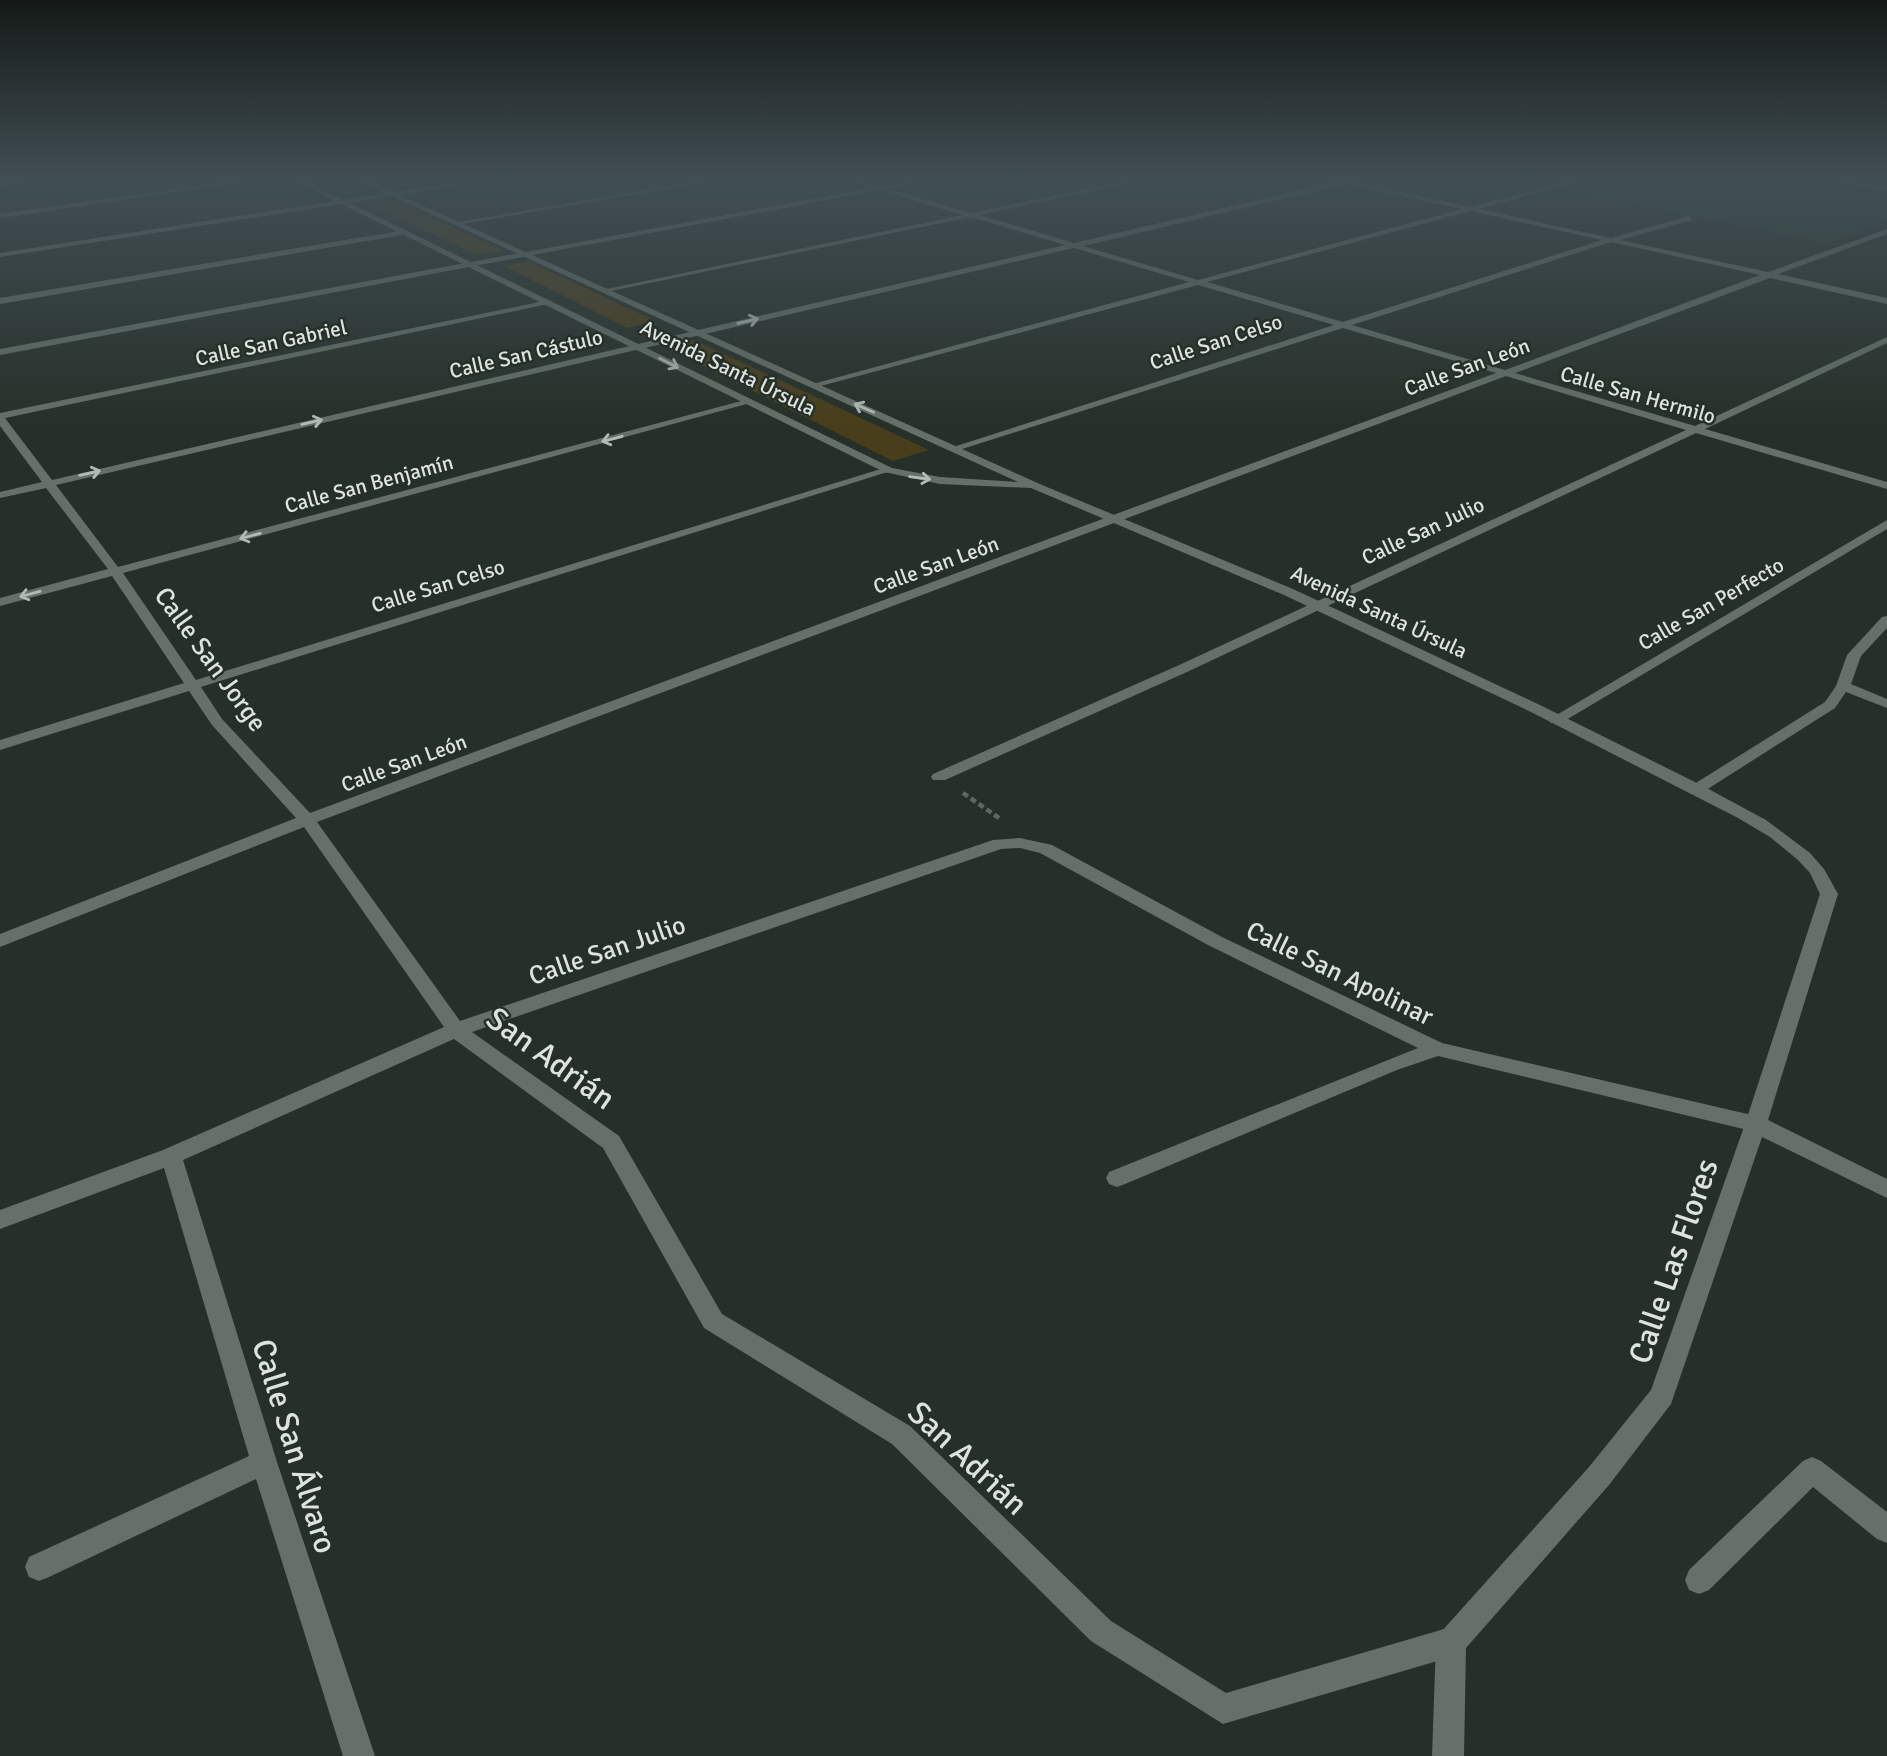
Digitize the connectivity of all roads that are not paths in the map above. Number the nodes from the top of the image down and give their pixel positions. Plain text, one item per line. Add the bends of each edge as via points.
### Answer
1 (223, 263) edge
2 (468, 263) edge
3 (483, 263) edge
4 (544, 263) edge
5 (738, 263) edge
6 (997, 263) edge
7 (1133, 263) edge
8 (1272, 263) edge
9 (1538, 263) edge
10 (1715, 263) edge
11 (1802, 263) edge
12 (472, 265) junction
13 (1770, 275) junction
14 (1199, 283) junction
15 (606, 290) junction
16 (0, 301) edge
17 (1887, 301) edge
18 (549, 303) junction
19 (1339, 325) junction
20 (697, 333) junction
21 (1887, 340) edge
22 (637, 347) junction
23 (0, 352) edge
24 (1503, 374) junction
25 (814, 385) junction
26 (749, 402) junction
27 (0, 417) edge
28 (1692, 429) junction
29 (955, 448) junction
30 (888, 470) junction
31 (50, 482) junction
32 (1887, 486) edge
33 (1038, 487) junction
34 (0, 495) edge
35 (1118, 518) junction
36 (1883, 531) edge
37 (116, 572) junction
38 (0, 603) edge
39 (1320, 606) junction
40 (1887, 620) edge
41 (192, 684) junction
42 (1843, 686) junction
43 (1887, 704) edge
44 (1556, 720) junction
45 (0, 745) edge
46 (939, 777) road end
47 (1697, 789) junction
48 (307, 820) junction
49 (1046, 849) joint
50 (0, 941) edge
51 (456, 1030) junction
52 (1437, 1049) junction
53 (1756, 1124) junction
54 (171, 1156) junction
55 (1117, 1178) dead end
56 (1887, 1189) edge
57 (0, 1220) edge
58 (264, 1462) junction
59 (1887, 1529) edge
60 (39, 1567) dead end
61 (1699, 1580) dead end
62 (1451, 1642) junction
63 (359, 1756) edge
64 (1448, 1756) edge

1 - 16 street
2 - 12 street, Avenida Santa Úrsula
3 - 12 street
4 - 15 street, Avenida Santa Úrsula
5 - 15 street
20 -> 6 street, Calle San Cástulo
7 - 14 street, Calle San Hermilo
8 - 14 street
9 - 19 street, Calle San Celso
10 - 13 street
11 - 13 street, Calle San León
12 - 18 street, Avenida Santa Úrsula
12 - 23 street
13 - 17 street
13 - 24 street, Calle San León
14 - 19 street, Calle San Hermilo
14 - 25 street
15 - 20 street, Avenida Santa Úrsula
18 - 22 street, Avenida Santa Úrsula
18 - 27 street, Calle San Gabriel
19 - 24 street, Calle San Hermilo
19 - 29 street, Calle San Celso
20 - 22 street, Calle San Cástulo
20 - 25 street, Avenida Santa Úrsula
21 - 28 street, Calle San Julio
22 -> 26 street, Avenida Santa Úrsula
31 -> 22 street, Calle San Cástulo
24 - 28 street, Calle San Hermilo
24 - 35 street, Calle San León
29 -> 25 street, Avenida Santa Úrsula
26 - 30 street, Avenida Santa Úrsula
26 -> 37 street, Calle San Benjamín
27 - 31 street, Calle San Jorge
28 - 32 street, Calle San Hermilo
28 - 39 street, Calle San Julio
29 - 33 street, Avenida Santa Úrsula
30 -> 33 street, Avenida Santa Úrsula via 941,481
30 - 41 street, Calle San Celso
31 - 34 street, Calle San Cástulo
31 - 37 street, Calle San Jorge
33 - 35 street, Avenida Santa Úrsula
35 - 39 street, Avenida Santa Úrsula
35 - 48 street, Calle San León
36 - 44 street, Calle San Perfecto
37 -> 38 street, Calle San Benjamín
37 - 41 street, Calle San Jorge
39 - 44 street, Avenida Santa Úrsula
39 - 46 street, Calle San Julio
40 - 42 street via 1854,655
41 - 45 street, Calle San Celso
41 - 48 street, Calle San Jorge via 217,722
42 - 43 street
42 - 47 street via 1830,705
44 - 47 street, Avenida Santa Úrsula
47 - 53 street, Calle Las Flores via 1791,846 1816,870 1829,894
48 - 50 street, Calle San León
48 - 51 street, Calle San Jorge
49 - 51 street, Calle San Julio via 1020,843 962,855
49 - 52 street, Calle San Apolinar via 1215,941
51 - 54 street, Calle San Julio
51 - 62 street, San Adrián via 611,1142 713,1321 901,1434 1101,1631 1223,1709
52 - 53 street, Calle San Apolinar
52 - 55 street
53 - 56 street, Calle San Apolinar
53 - 62 street, Calle Las Flores via 1662,1396 1599,1476
54 - 57 street, Calle San Julio
54 - 58 street, Calle San Álvaro
58 - 60 street
58 - 63 street, Calle San Álvaro
59 - 61 street via 1812,1470
62 - 64 street

